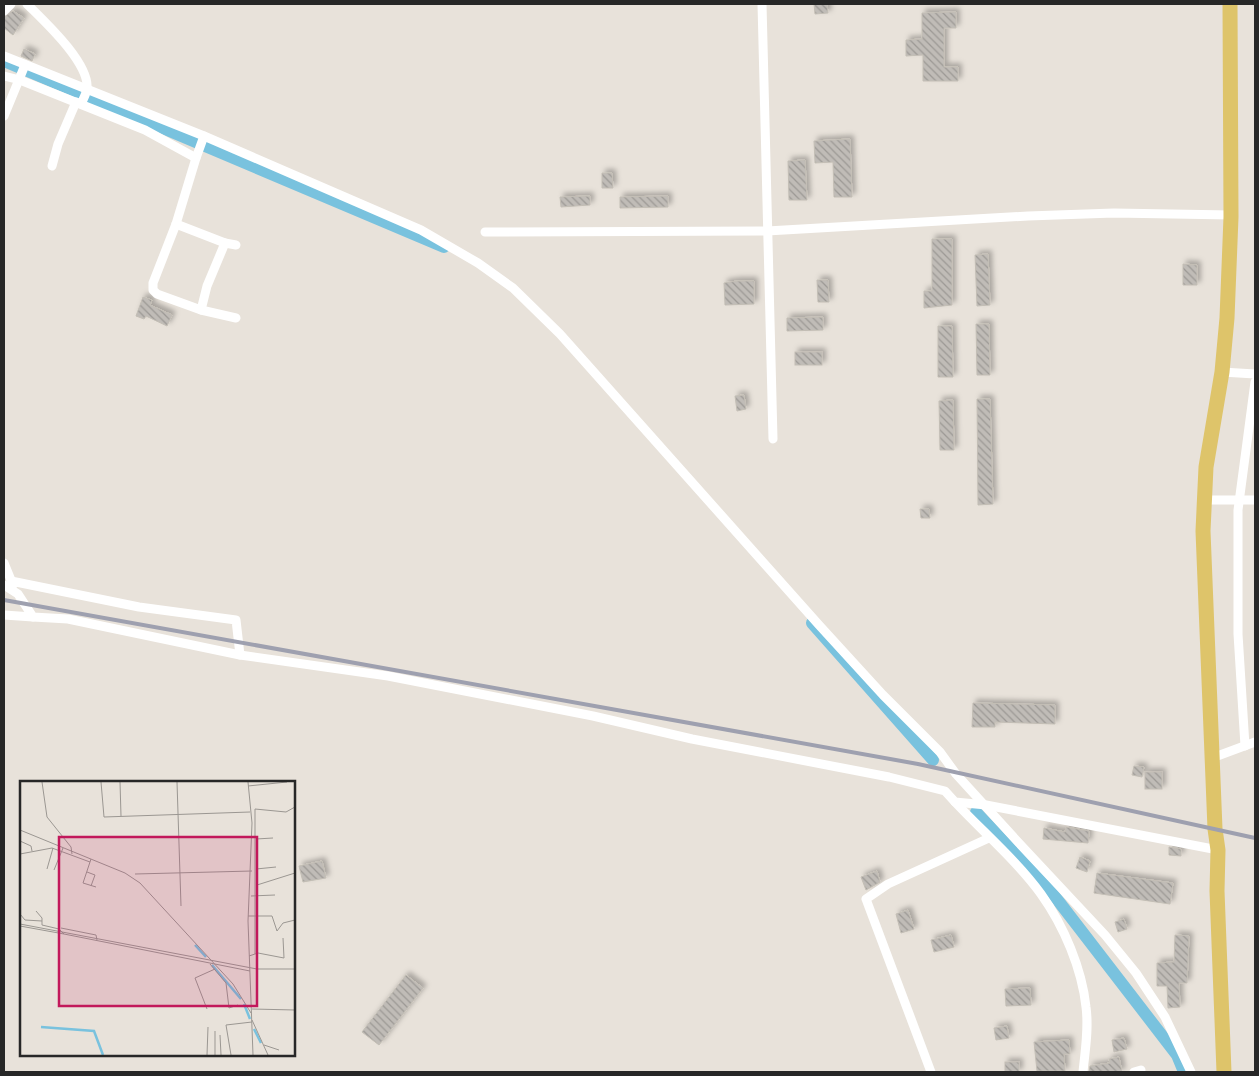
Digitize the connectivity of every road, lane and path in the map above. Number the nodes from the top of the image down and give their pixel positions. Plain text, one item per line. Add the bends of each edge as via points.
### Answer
1 (11, 4) edge
2 (27, 4) edge
3 (762, 4) edge
4 (1230, 4) edge
5 (4, 11) edge
6 (4, 56) edge
7 (23, 72) junction
8 (4, 76) edge
9 (86, 90) junction
10 (80, 102) junction
11 (4, 116) edge
12 (204, 137) junction
13 (198, 154) junction
14 (52, 166) dead end
15 (1231, 215) junction
16 (176, 224) junction
17 (767, 231) junction
18 (485, 232) dead end
19 (225, 243) junction
20 (236, 245) dead end
21 (201, 310) junction
22 (236, 318) dead end
23 (1222, 372) junction
24 (1255, 374) edge
25 (1255, 382) edge
26 (773, 438) dead end
27 (1204, 500) junction
28 (1240, 500) junction
29 (1255, 500) edge
30 (4, 563) edge
31 (7, 583) edge
32 (4, 615) edge
33 (33, 617) junction
34 (240, 655) junction
35 (1255, 742) edge
36 (1246, 746) junction
37 (1212, 758) junction
38 (955, 802) junction
39 (986, 805) junction
40 (989, 838) junction
41 (1218, 850) junction
42 (931, 1072) edge
43 (1083, 1072) edge
44 (1191, 1072) edge
45 (1224, 1072) edge

1 - 5 street
2 - 9 street via 76,60 85,77
3 - 17 street
4 - 15 main road
6 - 7 street
7 - 8 street
7 - 9 street
7 - 10 street
7 - 11 street
9 - 10 street
9 - 12 street
10 - 13 street
10 - 14 street via 58,144
12 - 13 street
12 - 39 street via 421,230 513,288 560,334 819,625
13 - 16 street
15 - 17 street via 1047,215
15 - 23 main road
16 - 19 street
16 - 21 street via 153,290
17 - 18 street
17 - 26 street
19 - 20 street
19 - 21 street
21 - 22 street
23 - 24 street
23 - 27 main road via 1206,467
25 - 28 street
27 - 28 street
27 - 37 main road
28 - 29 street
28 - 36 street via 1238,634
30 - 31 street
31 - 33 street
31 - 34 street via 139,607 236,620
32 - 33 street
33 - 34 street via 68,619
34 - 38 street via 388,676 594,716 692,739 889,777 945,791
35 - 36 street
36 - 37 street
37 - 41 main road
38 - 39 street
38 - 40 street
39 - 41 street
39 - 44 street via 1136,973 1165,1018
40 - 42 street via 888,884 866,899
40 - 43 street via 1040,893 1060,925 1076,964 1087,1008
41 - 45 main road

